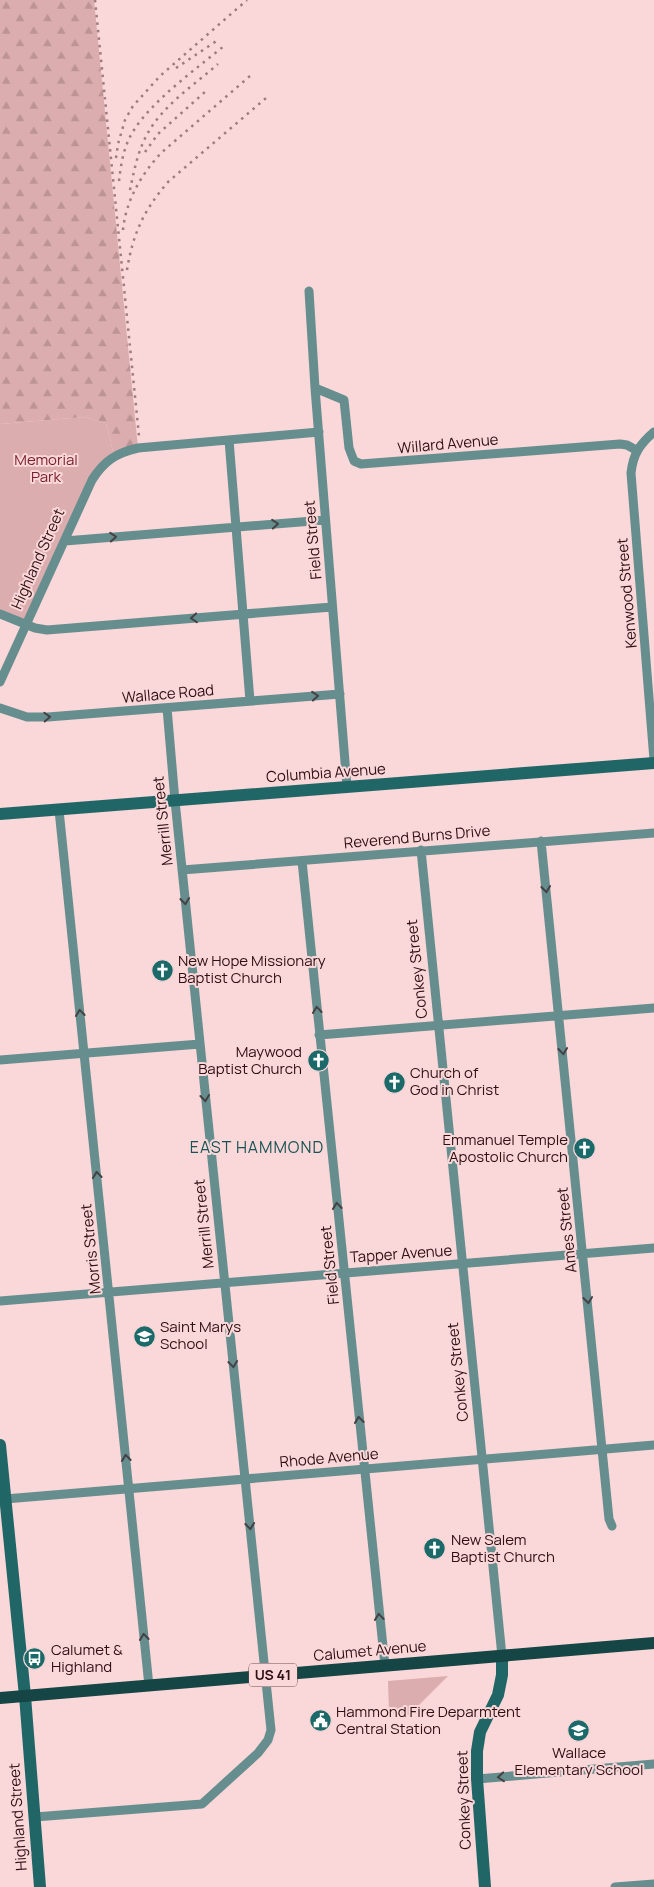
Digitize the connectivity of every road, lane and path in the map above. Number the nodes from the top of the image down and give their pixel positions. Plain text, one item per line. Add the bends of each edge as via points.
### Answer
1 (309, 291) dead end
2 (315, 388) junction
3 (319, 432) junction
4 (654, 432) edge
5 (229, 440) junction
6 (636, 450) junction
7 (325, 520) junction
8 (236, 528) junction
9 (65, 540) junction
10 (332, 607) junction
11 (0, 614) edge
12 (242, 614) junction
13 (26, 625) junction
14 (0, 682) edge
15 (340, 694) junction
16 (250, 701) junction
17 (0, 708) edge
18 (167, 708) junction
19 (654, 762) edge
20 (347, 787) junction
21 (175, 801) junction
22 (59, 810) junction
23 (0, 814) edge
24 (654, 833) edge
25 (541, 841) junction
26 (421, 850) junction
27 (302, 861) junction
28 (182, 870) junction
29 (654, 1008) edge
30 (559, 1016) junction
31 (439, 1025) junction
32 (319, 1035) junction
33 (200, 1044) junction
34 (84, 1054) junction
35 (0, 1060) edge
36 (654, 1248) edge
37 (583, 1254) junction
38 (463, 1263) junction
39 (344, 1272) junction
40 (224, 1283) junction
41 (109, 1292) junction
42 (0, 1301) edge
43 (0, 1445) edge
44 (654, 1445) edge
45 (603, 1449) junction
46 (484, 1459) junction
47 (364, 1469) junction
48 (245, 1479) junction
49 (129, 1488) junction
50 (6, 1499) junction
51 (612, 1526) dead end
52 (654, 1643) edge
53 (502, 1656) junction
54 (385, 1666) junction
55 (265, 1676) junction
56 (149, 1686) junction
57 (25, 1696) junction
58 (0, 1698) edge
59 (654, 1764) edge
60 (477, 1779) junction
61 (34, 1818) junction
62 (654, 1884) edge
63 (40, 1887) edge
64 (485, 1887) edge
65 (615, 1887) edge

1 - 2 street, Field Street
2 - 3 street, Field Street
2 - 6 street, Willard Avenue via 344,400 348,448 354,461 361,464 620,444
3 - 5 street
3 - 7 street, Field Street
4 - 6 street
5 - 8 street
5 - 9 street, Highland Street via 138,448 114,455 92,480
6 - 19 street, Kenwood Street via 631,473
8 -> 7 street
7 - 10 street, Field Street
9 -> 8 street
8 - 12 street
9 - 13 street, Highland Street
10 - 12 street
10 - 15 street, Field Street
11 - 13 street
12 -> 13 street via 47,630
12 - 16 street
13 - 14 street, Highland Street
16 -> 15 street, Wallace Road
15 - 20 street, Field Street
16 - 18 street, Wallace Road
17 -> 18 street, Wallace Road via 38,718
18 - 21 street, Merrill Street
19 - 20 street, Columbia Avenue
20 - 21 street, Columbia Avenue
21 - 22 street, Columbia Avenue
21 - 28 street, Merrill Street
22 - 23 street, Columbia Avenue
34 -> 22 street, Morris Street
24 - 25 street, Reverend Burns Drive
25 - 26 street, Reverend Burns Drive
25 -> 30 street, Ames Street
26 - 27 street, Reverend Burns Drive
26 - 31 street, Conkey Street
27 - 28 street, Reverend Burns Drive
32 -> 27 street, Field Street
28 -> 33 street, Merrill Street
29 - 30 street
30 - 31 street
30 -> 37 street, Ames Street
31 - 32 street
31 - 38 street, Conkey Street
39 -> 32 street, Field Street
33 - 34 street
33 -> 40 street, Merrill Street
34 - 35 street
41 -> 34 street, Morris Street
36 - 37 street, Tapper Avenue
37 - 38 street, Tapper Avenue
37 -> 45 street, Ames Street
38 - 39 street, Tapper Avenue
38 - 46 street, Conkey Street
39 - 40 street, Tapper Avenue
47 -> 39 street, Field Street
40 - 41 street, Tapper Avenue
40 -> 48 street, Merrill Street
41 - 42 street, Tapper Avenue
49 -> 41 street, Morris Street
43 - 50 street, Highland Street
44 - 45 street, Rhode Avenue
45 - 46 street, Rhode Avenue
45 - 51 street, Ames Street
46 - 47 street, Rhode Avenue
46 - 53 street, Conkey Street
47 - 48 street, Rhode Avenue
54 -> 47 street, Field Street
48 - 49 street, Rhode Avenue
48 -> 55 street, Merrill Street
49 - 50 street, Rhode Avenue
56 -> 49 street, Morris Street
50 - 57 street, Highland Street
52 - 53 main road, Calumet Avenue / US 41
53 - 54 main road, Calumet Avenue / US 41
53 - 60 street, Conkey Street via 498,1695 480,1732
54 - 55 main road, Calumet Avenue / US 41
55 - 56 main road, Calumet Avenue / US 41
55 - 61 street, Merrill Street via 270,1736 258,1753 202,1804
56 - 57 main road, Calumet Avenue / US 41
57 - 58 main road, Calumet Avenue / US 41
57 - 61 street, Highland Street
59 -> 60 street
60 - 64 street, Conkey Street
61 - 63 street, Highland Street
62 - 65 street

